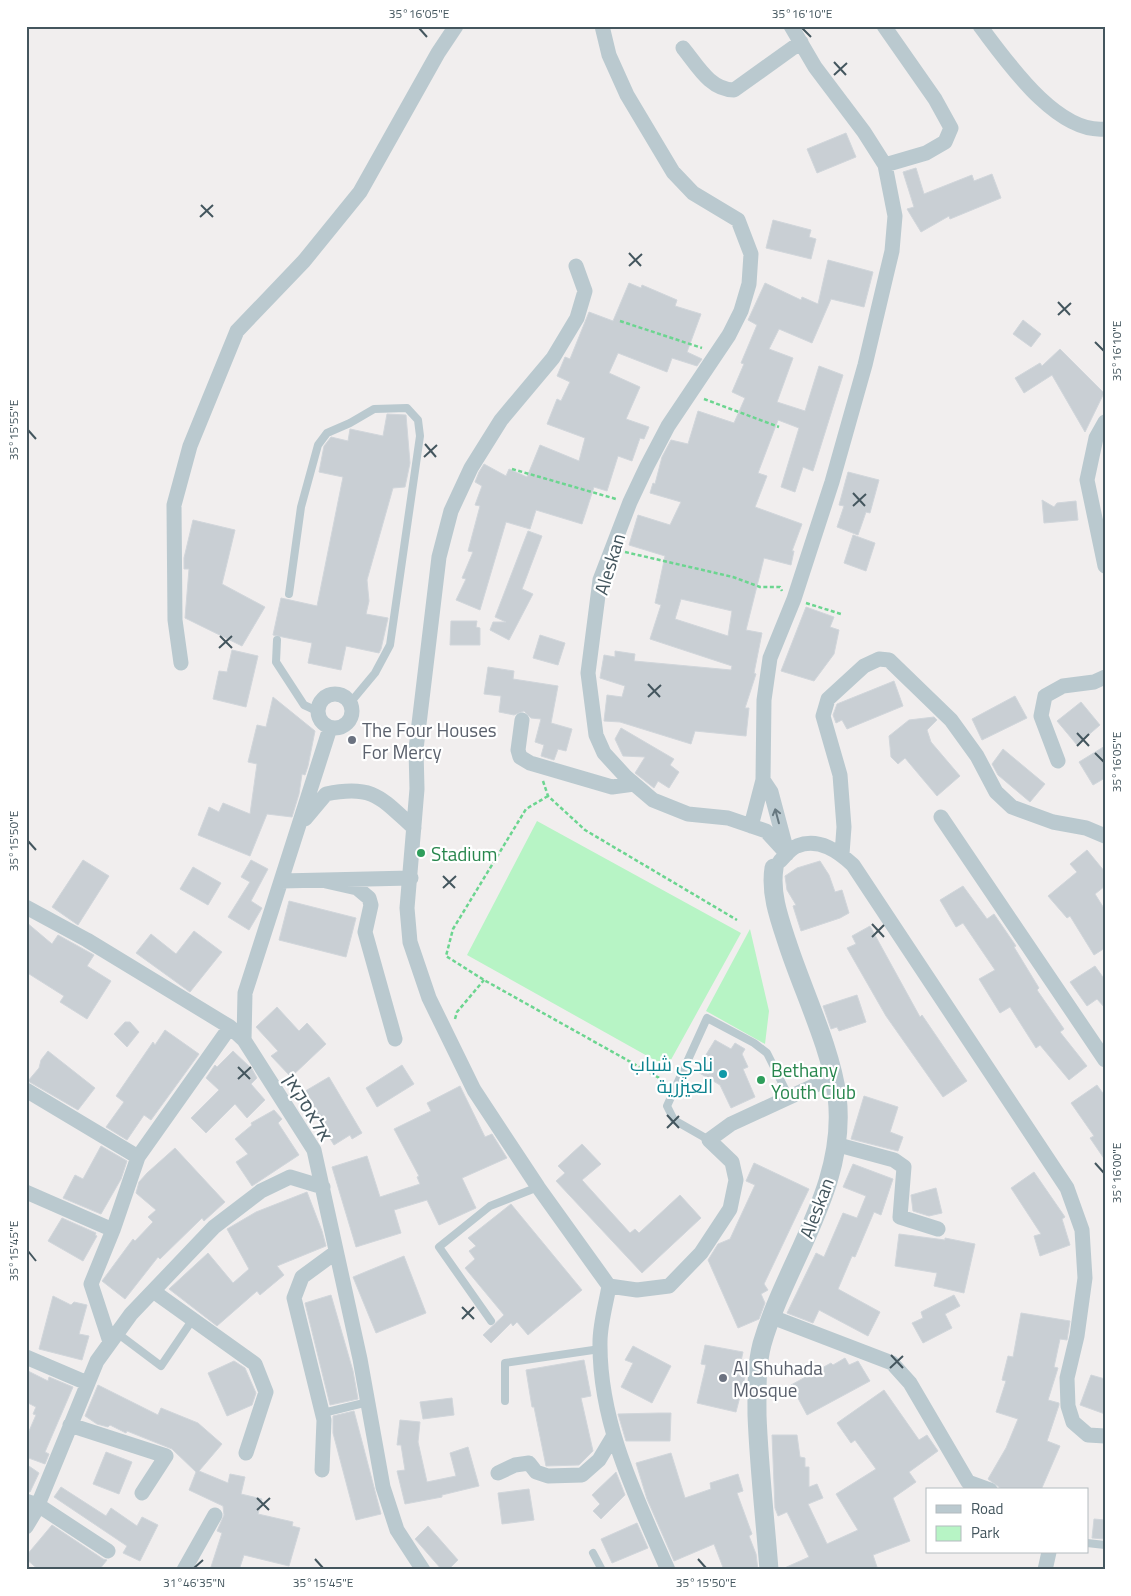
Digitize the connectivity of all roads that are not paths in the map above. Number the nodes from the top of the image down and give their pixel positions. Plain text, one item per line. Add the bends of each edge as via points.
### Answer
1 (456, 26) edge
2 (602, 26) edge
3 (791, 26) edge
4 (884, 26) edge
5 (980, 26) edge
6 (801, 42) junction
7 (683, 48) dead end
8 (1105, 129) edge
9 (885, 165) junction
10 (576, 266) dead end
11 (1105, 422) edge
12 (1104, 564) edge
13 (289, 594) dead end
14 (277, 640) dead end
15 (180, 663) dead end
16 (1105, 677) edge
17 (350, 703) junction
18 (317, 711) junction
19 (522, 720) dead end
20 (330, 728) junction
21 (1058, 761) dead end
22 (763, 780) junction
23 (634, 784) junction
24 (941, 817) dead end
25 (751, 826) junction
26 (414, 828) junction
27 (298, 829) junction
28 (1105, 836) edge
29 (787, 854) junction
30 (842, 854) junction
31 (774, 868) joint
32 (411, 878) junction
33 (281, 881) junction
34 (326, 881) junction
35 (26, 907) edge
36 (230, 1027) junction
37 (395, 1039) dead end
38 (244, 1040) junction
39 (1105, 1060) edge
40 (833, 1077) junction
41 (26, 1090) edge
42 (789, 1097) junction
43 (709, 1140) junction
44 (835, 1144) junction
45 (138, 1157) junction
46 (322, 1187) junction
47 (538, 1187) junction
48 (26, 1192) edge
49 (938, 1229) dead end
50 (113, 1230) junction
51 (336, 1252) junction
52 (609, 1286) junction
53 (153, 1290) junction
54 (772, 1317) junction
55 (193, 1319) junction
56 (490, 1321) dead end
57 (114, 1338) junction
58 (600, 1349) junction
59 (26, 1357) edge
60 (87, 1384) junction
61 (505, 1401) dead end
62 (368, 1402) junction
63 (323, 1413) junction
64 (70, 1425) junction
65 (614, 1436) junction
66 (1105, 1436) edge
67 (246, 1453) dead end
68 (322, 1470) dead end
69 (498, 1473) dead end
70 (984, 1488) edge
71 (142, 1493) dead end
72 (32, 1503) edge
73 (216, 1514) dead end
74 (26, 1527) edge
75 (1088, 1543) edge
76 (1105, 1545) edge
77 (108, 1551) dead end
78 (593, 1553) dead end
79 (1049, 1554) edge
80 (184, 1570) edge
81 (423, 1570) edge
82 (602, 1570) edge
83 (668, 1570) edge
84 (769, 1570) edge
85 (1045, 1570) edge

1 - 15 street via 360,192 304,261 238,331 190,446 174,505 175,620
2 - 23 street, Aleskan via 609,55 627,96 673,172 693,193 738,220 751,254 749,284 741,312 718,354 668,426 630,502 600,580 588,674 596,735 604,753
3 - 6 street
4 - 9 street via 935,99 951,128 944,142 926,153
5 - 8 street via 1027,87 1071,120 1087,128
6 - 7 street via 734,90 723,90 707,78
6 - 9 street via 815,67
9 - 22 street via 895,216 892,251 865,365 832,482 794,599 770,658 764,700
10 - 26 street via 585,291 577,318 553,358 501,420 470,468 451,511 432,599 416,749
11 - 12 street via 1096,438 1087,480
13 - 17 lane via 301,507 318,445 327,434 374,409 407,408 418,420 420,436 390,645 375,673
14 - 18 lane via 276,662 304,705
16 - 21 street via 1094,682 1063,686 1045,696 1041,716
17 - 18 street via 342,695 331,694 321,700
17 - 20 street via 352,714 346,724
18 - 20 street via 320,722
19 - 23 street via 520,757 538,766 612,787
20 - 27 street
22 - 25 street
29 -> 22 street via 771,792
23 - 25 street, Aleskan via 653,800 688,814 728,818
24 - 39 street
25 - 29 street, Aleskan via 766,831
26 - 27 street via 378,798 360,790 326,794
26 - 32 street
27 - 33 street
28 - 30 street via 1012,807 996,792 977,756 951,720 889,660 879,659 864,666 828,699 823,716 840,775 844,827
29 - 30 street, Aleskan via 797,846 809,844 831,847
29 - 31 street, Aleskan
30 - 66 street, Aleskan via 858,872 1067,1188 1082,1230 1085,1278 1077,1336 1066,1378 1068,1406 1073,1422 1088,1435
31 - 40 street, Aleskan via 772,884 781,925
32 - 34 street
32 - 47 street via 407,908 410,942 428,998 474,1090
33 - 34 street
33 - 38 street via 246,993
34 - 37 street via 357,888 369,898 371,905 365,932
35 - 36 street, אלאסקאן
36 - 38 street, אלאסקאן
36 - 45 street
38 - 46 street, אלאסקאן via 314,1150
40 - 42 street
40 - 44 street, Aleskan via 838,1114
41 - 45 street
42 - 43 street via 731,1124
42 - 43 lane via 767,1053 707,1018 667,1106 674,1120
43 - 52 street via 732,1162 736,1180 730,1209 702,1253 669,1286 637,1290
44 - 49 street via 894,1160 904,1167 900,1217
44 - 54 street, Aleskan via 828,1186
45 - 50 street
46 - 51 street, אלאסקאן
46 - 53 street via 290,1177 261,1191 214,1227
47 - 52 street
47 - 56 lane via 490,1206 439,1247
48 - 50 street
50 - 57 street via 91,1284
51 - 62 street, אלאסקאן
51 - 63 street via 302,1277 294,1298
52 - 58 street
53 - 55 street
53 - 57 street
54 - 70 street via 892,1363 910,1383 968,1482
54 - 84 street, Aleskan via 762,1344 756,1384
55 - 57 lane via 161,1366
55 - 67 street via 256,1364 266,1392
57 - 60 street via 96,1361
58 - 61 lane via 505,1363
58 - 65 street via 604,1400
59 - 60 street
60 - 64 street
62 - 63 lane
62 - 81 street, אלאסקאן via 383,1487 397,1530
63 - 68 street
64 - 71 street via 166,1456
64 - 72 street
65 - 69 street via 599,1460 582,1475 548,1476 536,1472 528,1463
65 - 83 street
72 - 74 street
72 - 77 street
73 - 80 street
75 - 76 lane
78 - 82 lane
79 - 85 street

